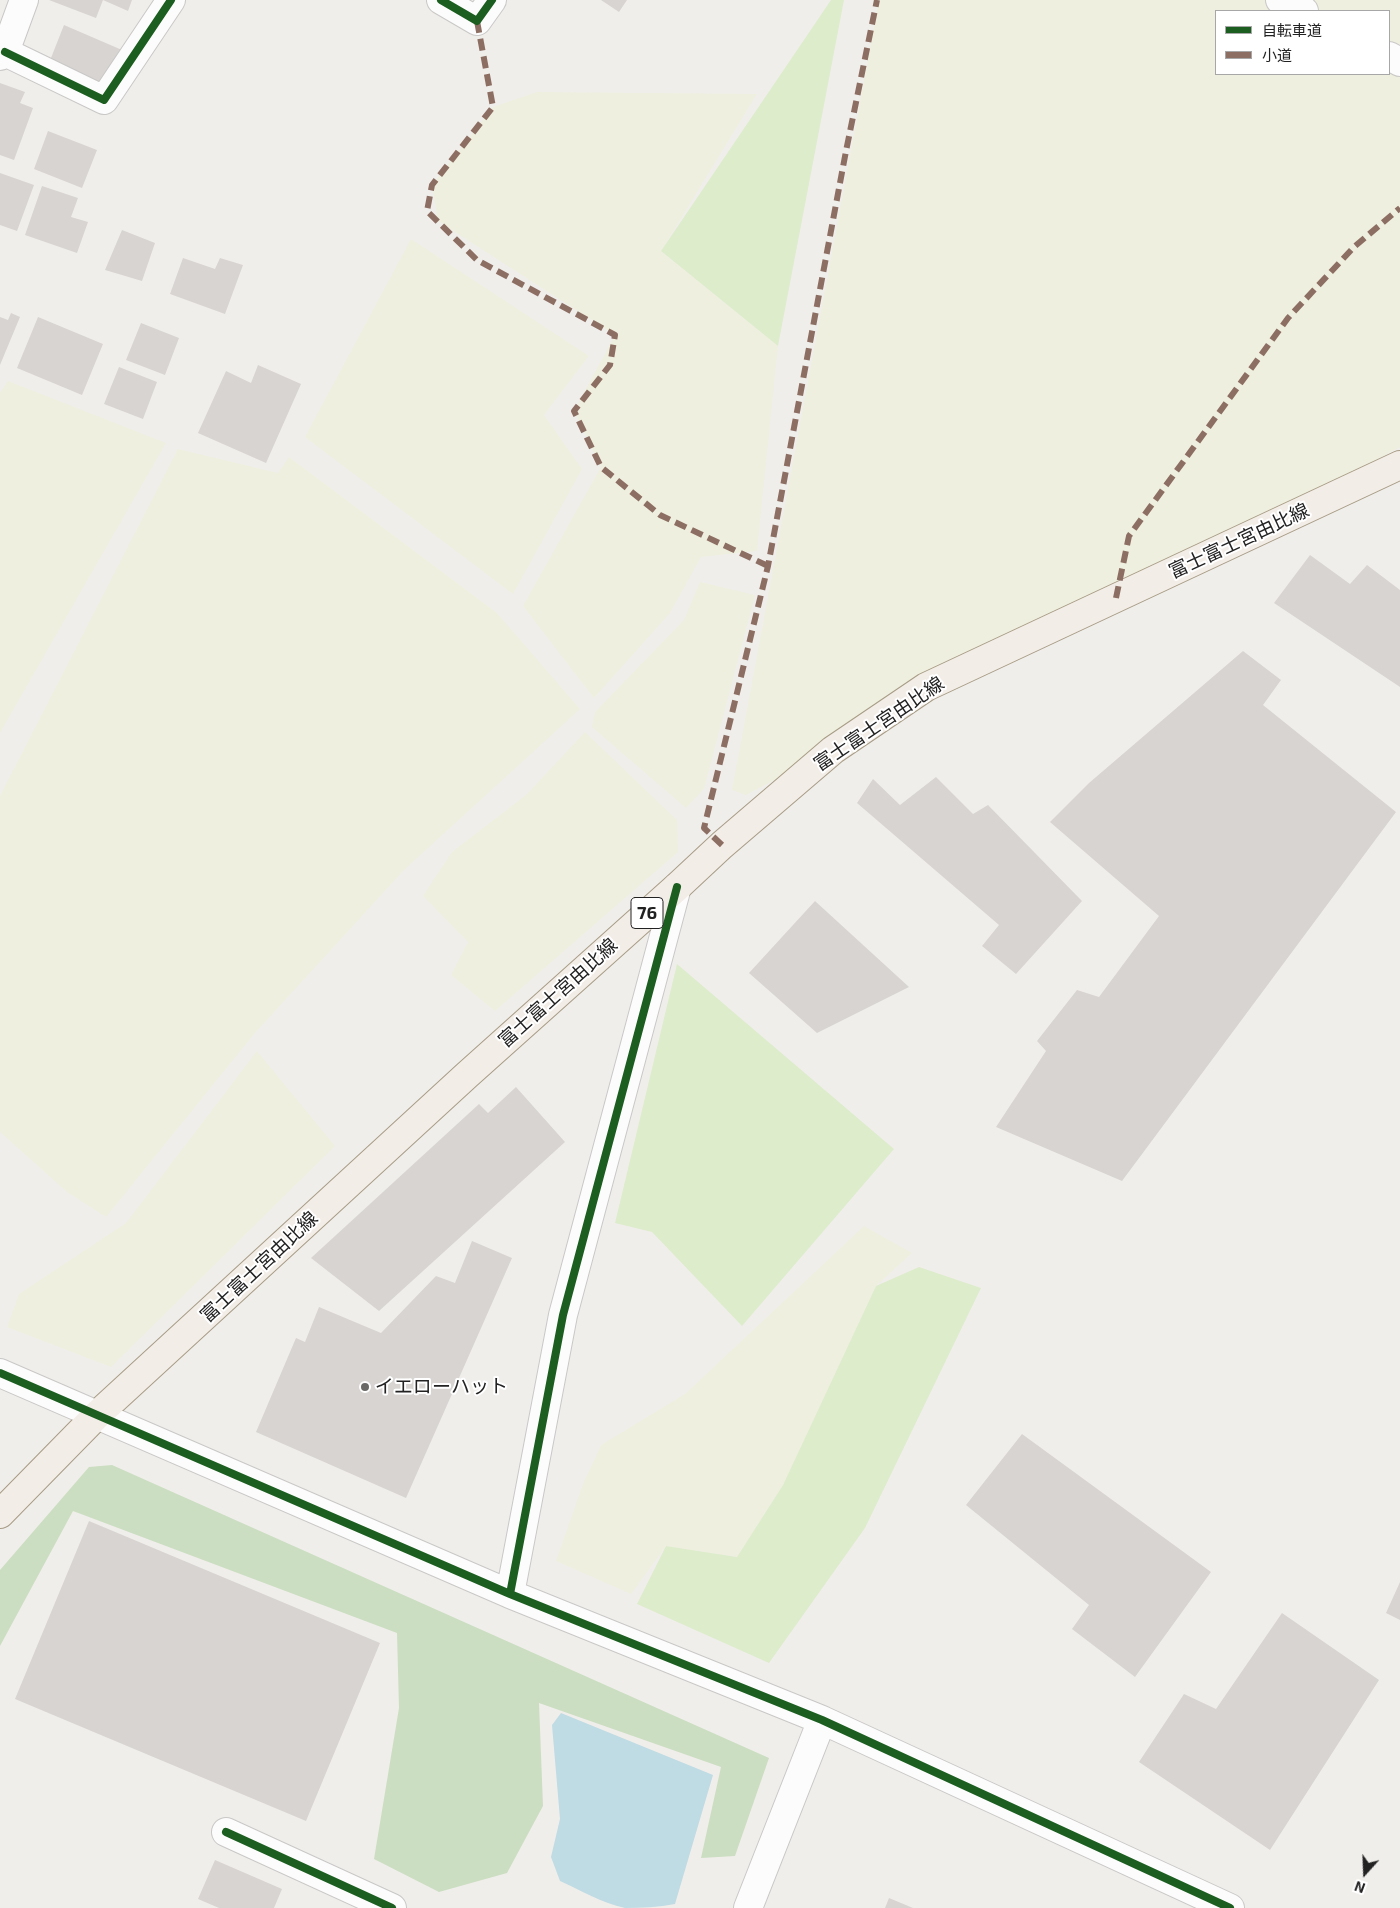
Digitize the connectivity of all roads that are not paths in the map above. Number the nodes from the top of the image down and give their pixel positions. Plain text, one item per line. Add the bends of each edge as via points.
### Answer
1 (24, 0) edge
2 (171, 0) edge
3 (441, 0) edge
4 (492, 0) edge
5 (1280, 0) edge
6 (1302, 10) edge
7 (2, 54) edge
8 (1400, 465) edge
9 (677, 887) junction
10 (0, 1372) edge
11 (98, 1414) junction
12 (0, 1514) edge
13 (510, 1594) junction
14 (822, 1720) junction
15 (226, 1832) dead end
16 (392, 1908) edge
17 (748, 1908) edge
18 (1230, 1908) edge

1 - 7 street
2 - 7 street via 104,100
3 - 4 street via 477,21
5 - 6 street
8 - 9 main road, 富士富士宮由比線 / 76 via 926,687 833,750
9 - 11 main road, 富士富士宮由比線 / 76
9 - 13 street via 563,1315
10 - 11 street
11 - 12 main road, 富士富士宮由比線 / 76
11 - 13 street
13 - 14 street
14 - 17 street
14 - 18 street
15 - 16 street

